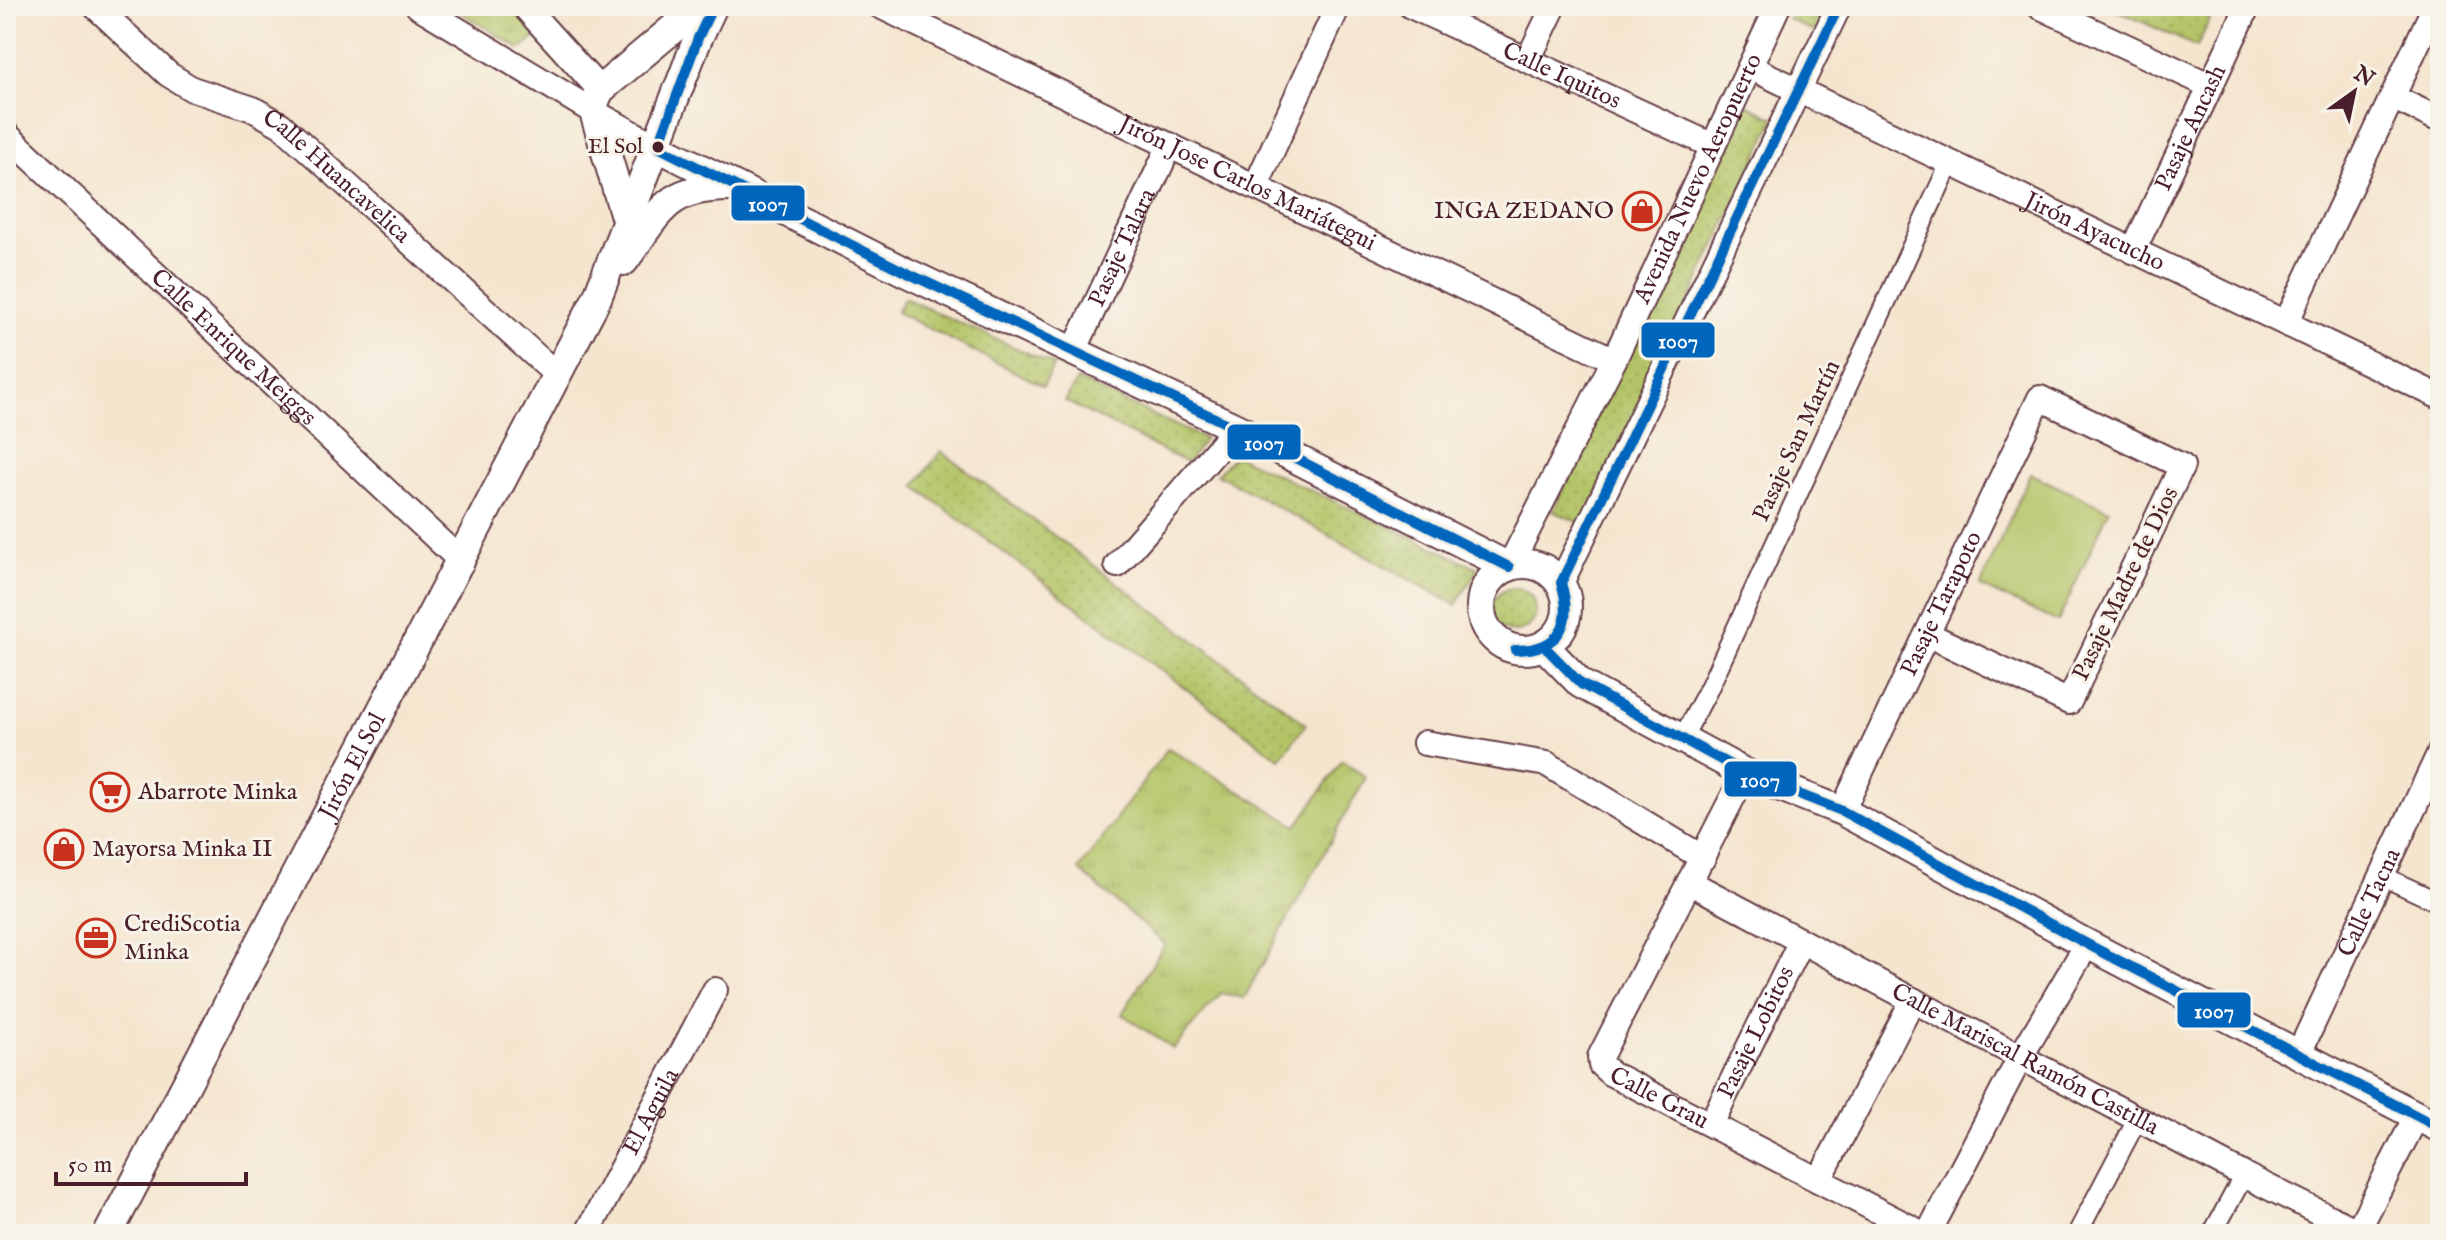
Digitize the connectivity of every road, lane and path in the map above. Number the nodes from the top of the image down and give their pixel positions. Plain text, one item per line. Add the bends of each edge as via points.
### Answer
1 (95, 6) edge
2 (418, 6) edge
3 (524, 6) edge
4 (700, 6) edge
5 (713, 6) edge
6 (880, 6) edge
7 (1338, 6) edge
8 (1411, 6) edge
9 (1554, 6) edge
10 (1778, 6) edge
11 (1839, 6) edge
12 (2248, 6) edge
13 (2435, 6) edge
14 (2047, 8) edge
15 (1528, 60) junction
16 (1750, 67) junction
17 (2211, 86) junction
18 (1797, 89) junction
19 (2392, 97) junction
20 (597, 101) junction
21 (2440, 120) edge
22 (6, 134) edge
23 (1170, 145) junction
24 (1713, 146) junction
25 (658, 147) junction
26 (1950, 163) junction
27 (1256, 186) junction
28 (738, 187) junction
29 (627, 223) junction
30 (2133, 251) junction
31 (597, 298) junction
32 (2286, 323) junction
33 (1074, 351) junction
34 (1614, 360) junction
35 (558, 376) junction
36 (2440, 397) edge
37 (2040, 398) joint
38 (1236, 428) junction
39 (462, 562) junction
40 (1117, 565) dead end
41 (1509, 567) junction
42 (1561, 583) junction
43 (1927, 634) junction
44 (1545, 647) junction
45 (1683, 737) junction
46 (1425, 743) dead end
47 (2440, 752) edge
48 (1745, 773) junction
49 (1842, 811) junction
50 (1703, 858) junction
51 (2382, 876) junction
52 (1689, 882) junction
53 (2440, 903) edge
54 (1801, 941) junction
55 (2087, 944) junction
56 (715, 990) dead end
57 (1913, 1000) junction
58 (2299, 1053) junction
59 (2021, 1056) junction
60 (2138, 1118) junction
61 (2428, 1121) edge
62 (1711, 1124) junction
63 (2244, 1175) junction
64 (1819, 1180) junction
65 (2359, 1233) edge
66 (108, 1234) edge
67 (587, 1234) edge
68 (1925, 1234) edge
69 (2077, 1234) edge
70 (2212, 1234) edge

1 - 35 street, Calle Huancavelica via 168,74 281,125
2 - 20 street
3 - 20 street
4 - 20 street
5 - 25 street, Jirón El Sol
6 - 23 street, Jirón Jose Carlos Mariátegui
7 - 27 street
8 - 15 street, Calle Iquitos
9 - 15 street
10 - 16 street, Avenida Nuevo Aeropuerto
11 - 18 street, Avenida Nuevo Aeropuerto
12 - 17 street, Pasaje Ancash
13 - 19 street
14 - 17 street
15 - 24 street, Calle Iquitos
16 - 18 street, Jirón Ayacucho
16 - 24 street, Avenida Nuevo Aeropuerto
17 - 30 street, Pasaje Ancash
18 - 26 street, Jirón Ayacucho
18 - 42 street, Avenida Nuevo Aeropuerto
19 - 21 street
19 - 32 street
20 - 25 street
20 - 29 street
22 - 39 street, Calle Enrique Meiggs
23 - 27 street, Jirón Jose Carlos Mariátegui
23 - 33 street, Pasaje Talara
24 - 34 street, Avenida Nuevo Aeropuerto
25 - 28 street
25 - 29 street, Jirón El Sol
26 - 30 street, Jirón Ayacucho
26 - 45 street, Pasaje San Martín
27 - 34 street, Jirón Jose Carlos Mariátegui
28 - 31 street, Jirón El Sol via 707,186 670,201
28 - 33 street
29 - 31 street, Jirón El Sol
30 - 32 street, Jirón Ayacucho
31 - 35 street, Jirón El Sol
32 - 36 street, Jirón Ayacucho
33 - 38 street
34 - 41 street, Avenida Nuevo Aeropuerto
35 - 39 street, Jirón El Sol
37 - 43 street, Pasaje Tarapoto
37 - 43 street, Pasaje Madre de Dios via 2182,466 2069,702
38 - 40 street
38 - 41 street
39 - 66 street, Jirón El Sol
41 - 42 street via 1538,566
41 - 44 street via 1484,591 1485,626 1493,638 1518,651
42 - 44 street via 1568,612 1556,638
43 - 49 street, Pasaje Tarapoto
44 - 45 street via 1581,684
45 - 48 street
46 - 50 street via 1547,764
47 - 51 street, Calle Tacna
48 - 49 street
48 - 50 street, Calle Grau
49 - 55 street
50 - 52 street, Calle Grau
51 - 53 street
51 - 58 street, Calle Tacna
52 - 54 street, Calle Mariscal Ramón Castilla
52 - 62 street, Calle Grau via 1600,1057 1610,1073
54 - 57 street, Calle Mariscal Ramón Castilla
54 - 62 street, Pasaje Lobitos
55 - 58 street
55 - 59 street
56 - 67 street, El Aguila
57 - 59 street, Calle Mariscal Ramón Castilla
57 - 64 street
58 - 61 street
59 - 60 street, Calle Mariscal Ramón Castilla
59 - 68 street
60 - 63 street, Calle Mariscal Ramón Castilla
60 - 69 street
61 - 65 street
62 - 64 street, Calle Grau
63 - 65 street, Calle Mariscal Ramón Castilla
63 - 70 street
64 - 68 street, Calle Grau

